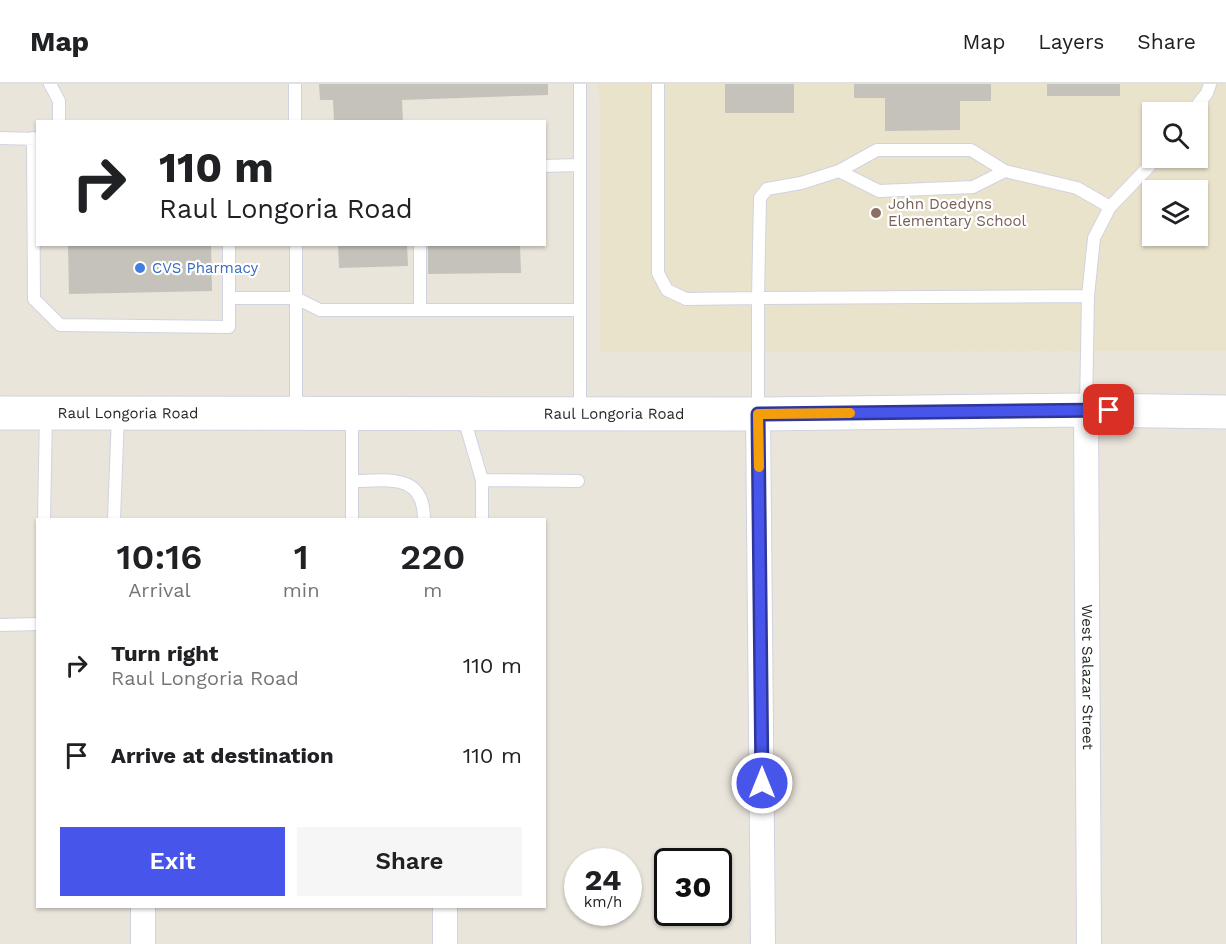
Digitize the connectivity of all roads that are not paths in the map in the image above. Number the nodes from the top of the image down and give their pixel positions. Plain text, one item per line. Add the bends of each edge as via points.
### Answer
1 (50, 84) edge
2 (295, 84) edge
3 (580, 84) edge
4 (658, 84) edge
5 (1210, 84) edge
6 (1200, 102) edge
7 (59, 120) edge
8 (295, 120) edge
9 (0, 138) edge
10 (35, 138) edge
11 (580, 165) junction
12 (546, 166) edge
13 (1147, 168) edge
14 (839, 171) junction
15 (1005, 171) junction
16 (1110, 207) junction
17 (229, 246) edge
18 (296, 246) edge
19 (420, 246) edge
20 (1088, 296) junction
21 (229, 298) junction
22 (296, 298) junction
23 (758, 298) junction
24 (580, 309) junction
25 (420, 310) junction
26 (1086, 410) junction
27 (1226, 412) edge
28 (0, 413) edge
29 (46, 413) junction
30 (118, 413) junction
31 (296, 413) junction
32 (352, 413) junction
33 (463, 414) junction
34 (580, 414) junction
35 (758, 414) junction
36 (482, 480) junction
37 (352, 481) junction
38 (578, 481) dead end
39 (44, 518) edge
40 (114, 518) edge
41 (352, 518) edge
42 (424, 518) edge
43 (482, 518) edge
44 (36, 624) edge
45 (0, 625) edge
46 (143, 908) edge
47 (445, 908) edge
48 (143, 944) edge
49 (445, 944) edge
50 (763, 944) edge
51 (1089, 944) edge

1 - 7 lane via 59,100
2 - 8 lane
3 - 11 lane
4 - 23 lane via 658,273 667,290 686,299
5 - 6 lane
9 - 10 lane
10 - 21 lane via 34,299 60,326 229,327
11 - 12 lane
11 - 24 lane
13 - 16 lane
14 - 15 lane via 879,191 973,187
14 - 15 lane via 877,150 970,150
14 - 23 lane via 767,189 760,198
15 - 16 lane via 1077,188
16 - 20 lane via 1094,238
17 - 21 lane
18 - 22 lane
19 - 25 lane
20 - 23 lane
20 - 26 lane
21 - 22 lane
22 - 25 lane via 320,310
22 - 31 lane
23 - 35 lane
24 - 25 lane
24 - 34 lane
26 - 27 main road, Raul Longoria Road
26 - 35 main road, Raul Longoria Road
26 - 51 street, West Salazar Street
28 - 29 main road, Raul Longoria Road
29 - 30 main road, Raul Longoria Road
29 - 39 lane
30 - 31 main road, Raul Longoria Road
30 - 40 lane
31 - 32 main road, Raul Longoria Road
32 - 33 main road, Raul Longoria Road
32 - 37 lane
33 - 34 main road, Raul Longoria Road
33 - 36 lane
34 - 35 main road, Raul Longoria Road
35 - 50 street
36 - 38 lane
36 - 43 lane
37 - 41 lane
37 - 42 lane via 408,484 424,503
44 - 45 lane
46 - 48 street
47 - 49 street

